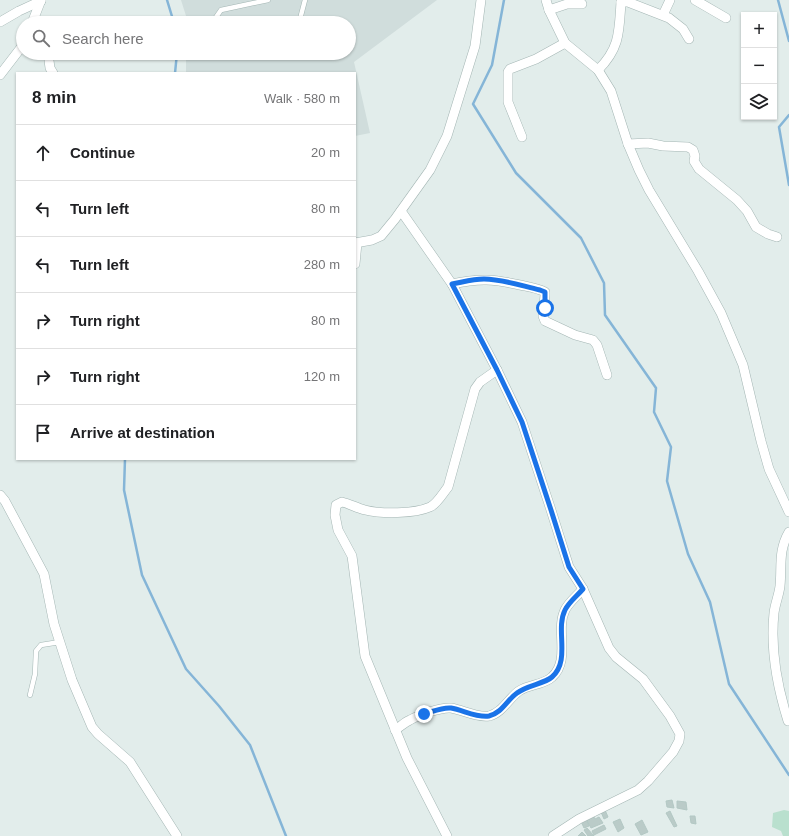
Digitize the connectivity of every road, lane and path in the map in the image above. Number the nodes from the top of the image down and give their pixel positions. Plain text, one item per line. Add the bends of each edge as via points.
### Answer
1 (268, 0) edge
2 (305, 0) edge
3 (481, 0) edge
4 (546, 0) edge
5 (670, 0) edge
6 (697, 0) edge
7 (41, 1) edge
8 (621, 1) edge
9 (582, 4) dead end
10 (549, 10) junction
11 (663, 15) junction
12 (35, 16) edge
13 (217, 16) edge
14 (301, 16) edge
15 (726, 18) dead end
16 (0, 22) edge
17 (689, 40) dead end
18 (565, 43) junction
19 (16, 54) edge
20 (49, 60) edge
21 (598, 70) junction
22 (52, 72) edge
23 (0, 75) edge
24 (522, 136) dead end
25 (628, 144) junction
26 (401, 211) junction
27 (777, 237) dead end
28 (356, 243) edge
29 (452, 284) junction
30 (497, 370) junction
31 (607, 375) dead end
32 (0, 495) edge
33 (789, 512) edge
34 (789, 532) edge
35 (583, 589) junction
36 (60, 642) junction
37 (30, 695) dead end
38 (788, 721) edge
39 (395, 730) junction
40 (177, 836) edge
41 (446, 836) edge
42 (553, 836) edge

1 - 13 lane via 221,10
2 - 14 lane
3 - 26 street via 475,46 447,136 430,170
4 - 10 street
5 - 11 street
6 - 15 street
7 - 12 street
7 - 16 street
8 - 11 street
8 - 21 street via 614,48
9 - 10 street via 567,4
10 - 18 street
11 - 17 street via 683,29
18 - 21 street
18 - 24 street via 508,72 508,102
19 - 23 street
20 - 22 street
21 - 25 street via 611,91
25 - 27 street via 648,143 688,147 693,150 694,161 699,169 737,200 756,227
25 - 33 street via 649,190 698,271 733,340 743,365 769,469
26 - 28 street via 381,236
26 - 29 street
29 - 30 street
29 - 31 street via 486,279 545,292 545,321 593,340
30 - 35 street via 522,422 569,567
30 - 39 street via 480,382 475,389 448,486 430,507 382,514 342,502 336,506 338,530 352,556 365,656
32 - 36 street via 44,574
34 - 38 street via 780,561 780,585 774,612 773,638 776,678
35 - 39 street via 565,610 562,660 552,677 521,690 499,712 489,716 449,708 440,709 410,720
35 - 42 street via 608,648 643,679 677,728 680,741 638,790 579,819
36 - 37 lane via 41,645 36,651 36,674
36 - 40 street via 72,680 92,727 130,762
39 - 41 street

